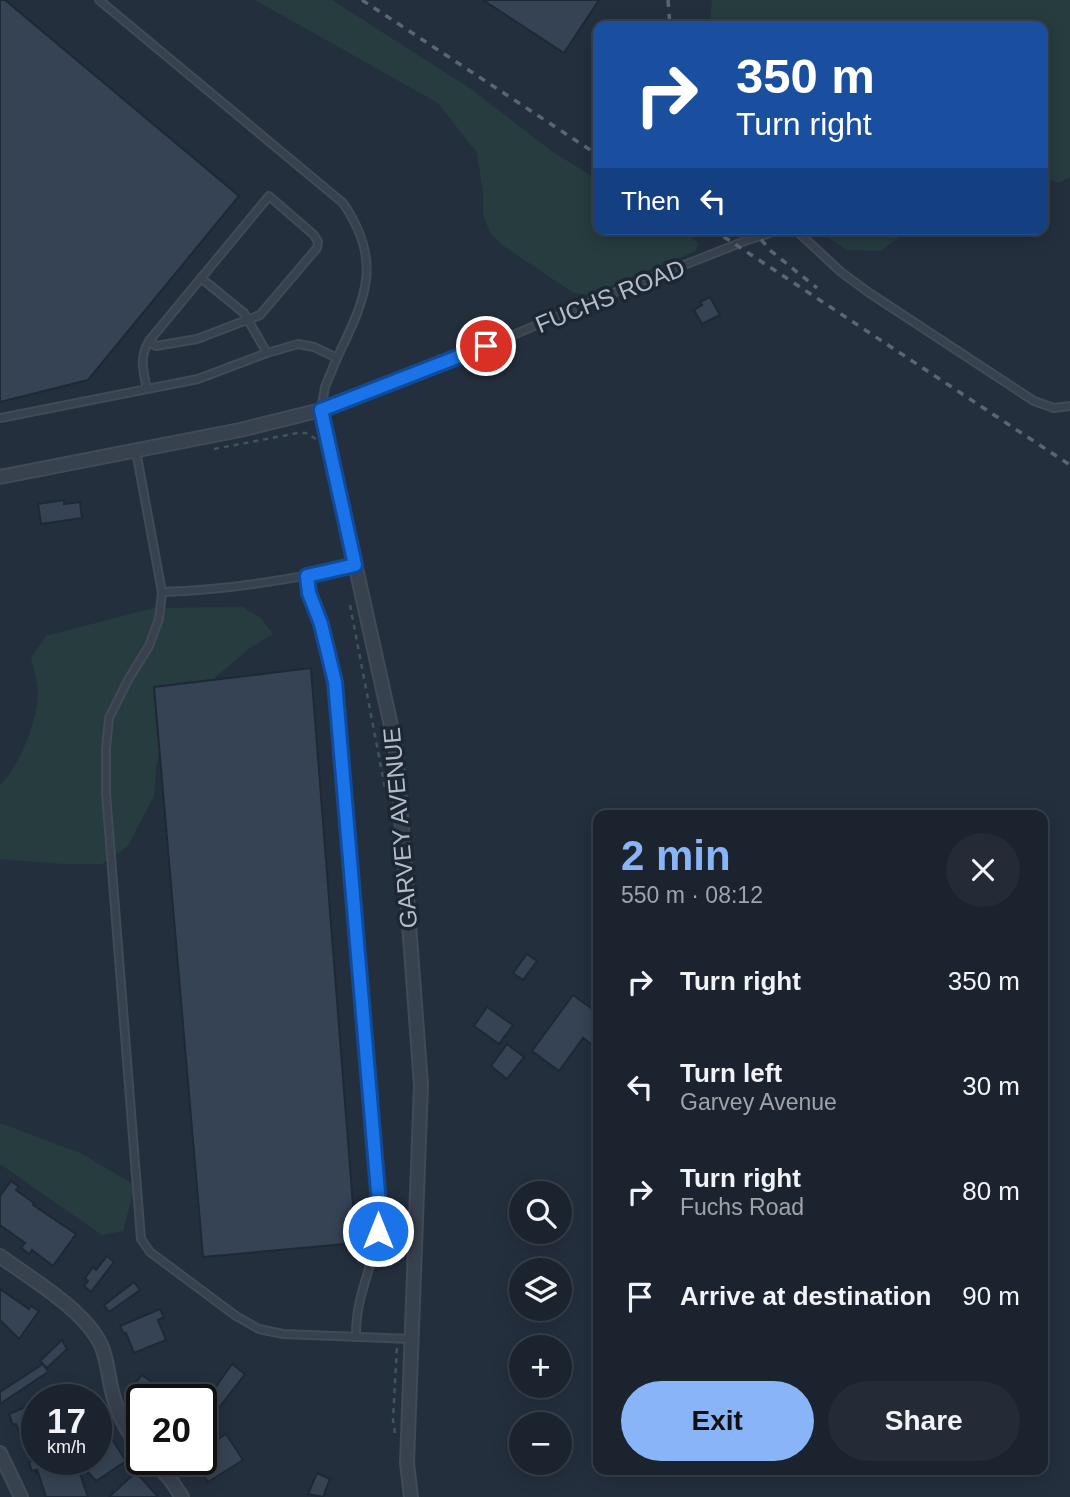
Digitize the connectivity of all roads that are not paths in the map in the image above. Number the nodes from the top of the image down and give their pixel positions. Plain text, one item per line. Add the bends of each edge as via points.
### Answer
1 (99, 0) edge
2 (764, 235) edge
3 (801, 235) edge
4 (201, 278) junction
5 (249, 319) junction
6 (149, 341) junction
7 (267, 353) junction
8 (337, 358) junction
9 (147, 389) junction
10 (1070, 406) edge
11 (321, 410) junction
12 (0, 418) edge
13 (136, 451) junction
14 (0, 477) edge
15 (355, 565) junction
16 (307, 576) junction
17 (162, 592) junction
18 (0, 1256) edge
19 (356, 1337) junction
20 (404, 1339) junction
21 (126, 1427) edge
22 (0, 1452) edge
23 (166, 1475) edge
24 (21, 1497) edge
25 (182, 1497) edge
26 (411, 1497) edge

1 - 8 lane via 343,203 357,224 367,284
2 - 11 lane, FUCHS ROAD
3 - 10 lane, FUCHS ROAD via 868,292 1034,401 1054,408
4 - 5 lane
4 - 5 lane via 269,196 298,219 314,235 317,248 268,307
4 - 6 lane
5 - 6 lane via 178,344 156,346
5 - 7 lane
6 - 9 lane via 142,353
7 - 8 lane via 298,344
7 - 9 lane via 198,379
8 - 11 lane
9 - 12 lane
11 - 13 street
11 - 15 street, GARVEY AVENUE
13 - 14 street
13 - 17 lane
15 - 16 lane
15 - 20 street, GARVEY AVENUE via 396,748 421,1085
16 - 17 lane via 219,590
16 - 19 lane via 335,682 379,1204 378,1231 359,1301
17 - 19 lane via 149,646 109,718 106,748 141,1238 150,1252 259,1329
18 - 21 street via 64,1303 93,1331 106,1356 116,1408
19 - 20 lane
20 - 26 street, GARVEY AVENUE
22 - 24 street
23 - 25 street

